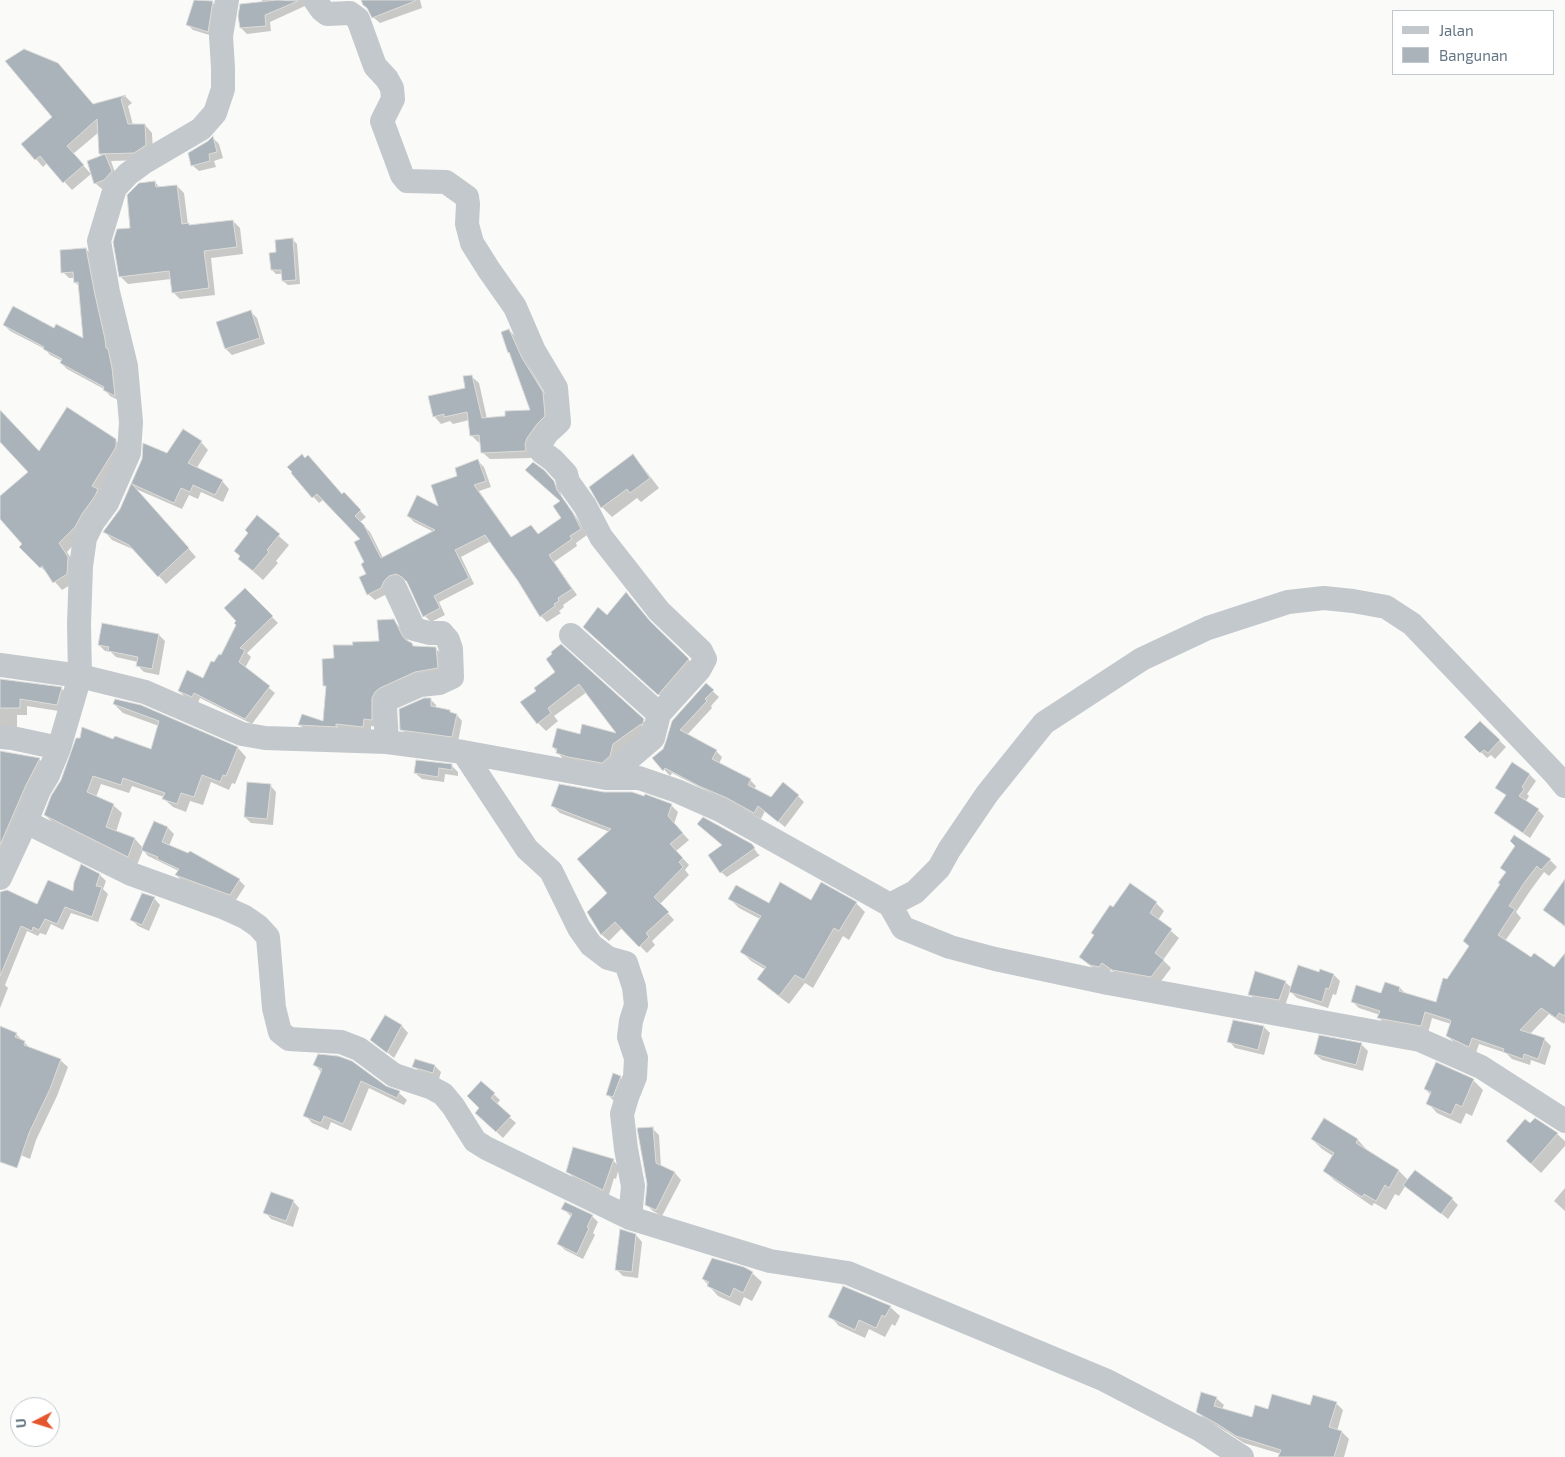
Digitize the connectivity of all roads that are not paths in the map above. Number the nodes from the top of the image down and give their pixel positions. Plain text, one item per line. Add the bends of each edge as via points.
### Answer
1 (227, 0) edge
2 (315, 0) edge
3 (395, 588) dead end
4 (571, 635) dead end
5 (0, 665) edge
6 (80, 676) junction
7 (660, 714) junction
8 (0, 737) edge
9 (387, 742) junction
10 (59, 748) junction
11 (463, 752) junction
12 (606, 778) junction
13 (1565, 786) edge
14 (26, 822) junction
15 (0, 878) edge
16 (890, 905) junction
17 (1565, 1121) edge
18 (630, 1218) junction
19 (1242, 1457) edge

1 - 6 street via 221,36 223,89 215,113 201,129 143,163 115,188 99,241 126,366 131,422 129,453 107,504 85,538 81,566
2 - 7 street via 327,14 350,13 358,19 375,66 392,88 393,100 382,121 402,175 407,180 446,182 467,197 466,224 472,243 515,307 534,351 556,388 559,422 539,445 542,452 566,474 601,537 659,611 701,651 705,659
3 - 9 street via 414,629 442,633 448,640 452,678 420,685 386,700
4 - 7 street
5 - 6 street
6 - 9 street via 144,692 242,734 265,738
6 - 10 street
7 - 12 street via 653,738
8 - 10 street
9 - 11 street
10 - 14 street
11 - 12 street
11 - 18 street via 526,849 551,871 591,945 608,958 626,963 636,1005 629,1036 636,1058 635,1077 622,1114 633,1186
12 - 16 street via 639,778 677,790 720,810
13 - 16 street via 1412,624 1399,615 1386,607 1354,601 1324,598 1288,602 1208,628 1142,659 1044,723 987,794 939,868 915,892
14 - 15 street
14 - 18 street via 131,874 245,917 268,937 274,1008 280,1032 289,1039 341,1042 359,1049 394,1075 443,1094 475,1142
16 - 17 street via 903,928 950,947 995,959 1118,985 1420,1040 1481,1067
18 - 19 street via 770,1260 848,1273 1105,1380 1199,1429

